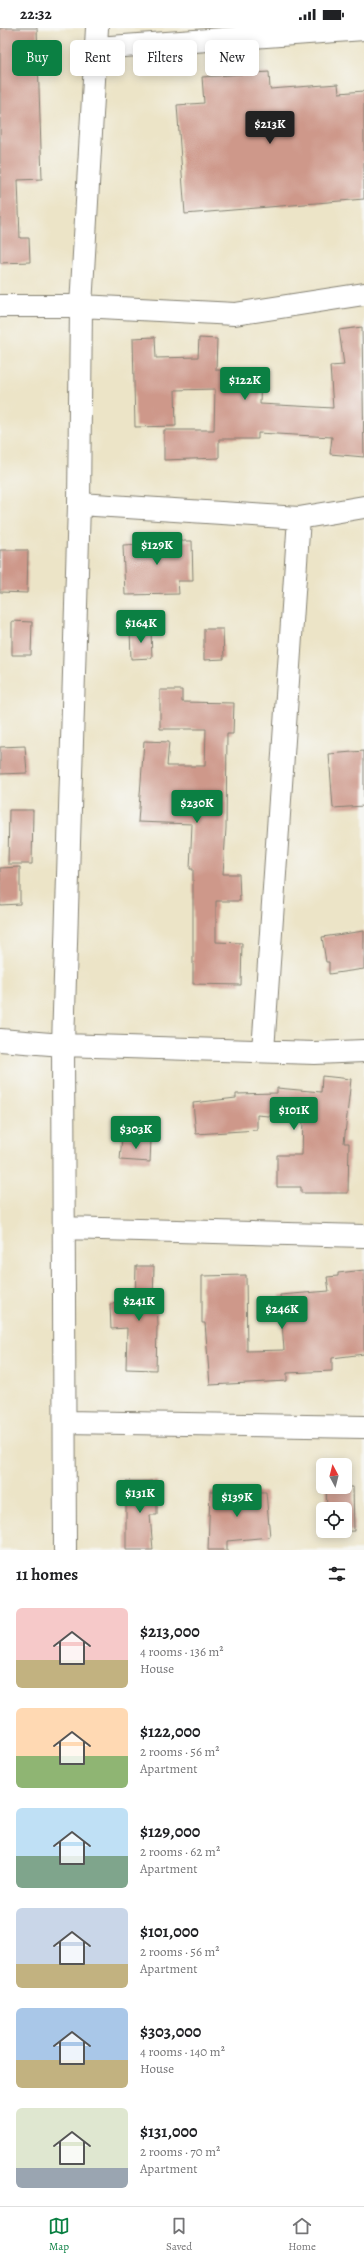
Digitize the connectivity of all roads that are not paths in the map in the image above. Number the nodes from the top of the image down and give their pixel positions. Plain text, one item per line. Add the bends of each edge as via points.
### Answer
1 (364, 29) edge
2 (97, 38) edge
3 (364, 294) edge
4 (0, 306) edge
5 (81, 306) junction
6 (79, 504) junction
7 (364, 507) edge
8 (298, 518) junction
9 (0, 1040) edge
10 (63, 1045) junction
11 (263, 1051) junction
12 (364, 1051) edge
13 (64, 1228) junction
14 (364, 1236) edge
15 (66, 1422) junction
16 (364, 1427) edge
17 (65, 1550) edge

1 - 2 street
2 - 5 street
3 - 5 street via 235,314
4 - 5 street
5 - 6 street
6 - 8 street
6 - 10 street
7 - 8 street
8 - 11 street
9 - 10 street
10 - 11 street
10 - 13 street
11 - 12 street
13 - 14 street
13 - 15 street
15 - 16 street
15 - 17 street

